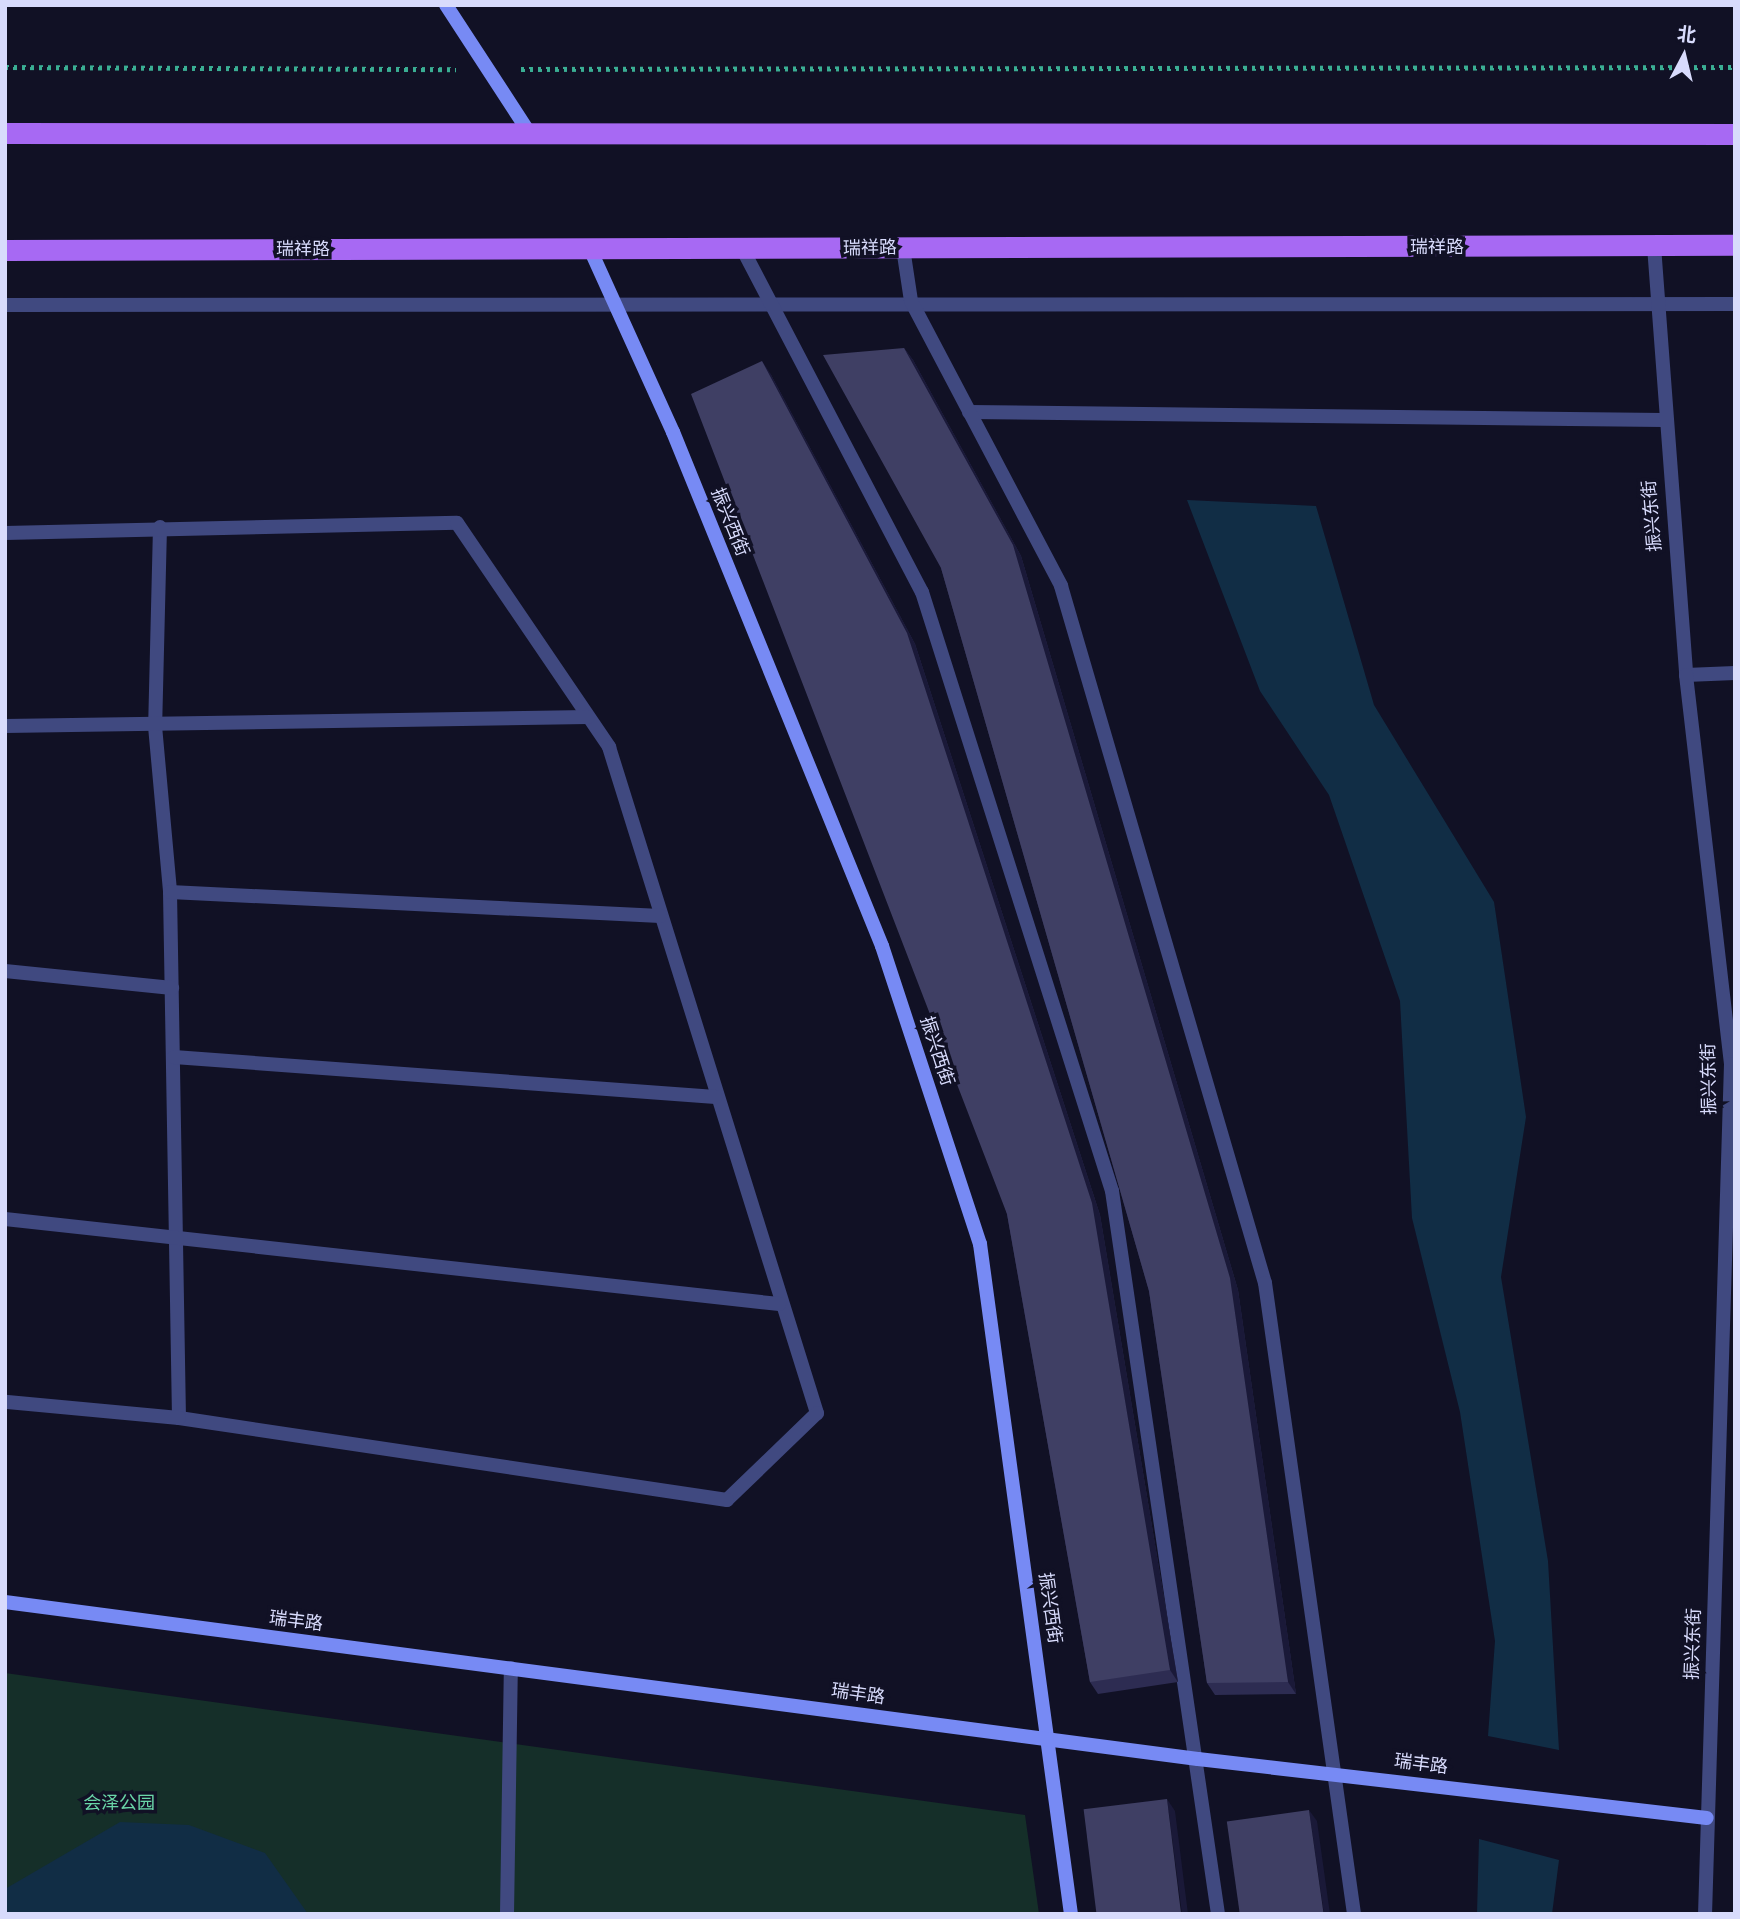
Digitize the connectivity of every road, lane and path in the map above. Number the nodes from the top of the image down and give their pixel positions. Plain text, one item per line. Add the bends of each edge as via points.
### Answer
1 (446, 5) edge
2 (5, 67) edge
3 (1735, 67) edge
4 (489, 69) junction
5 (5, 133) edge
6 (530, 134) junction
7 (1735, 134) edge
8 (1735, 245) edge
9 (1654, 246) junction
10 (903, 248) junction
11 (590, 249) junction
12 (5, 250) edge
13 (743, 250) junction
14 (911, 301) junction
15 (615, 302) junction
16 (769, 303) junction
17 (1655, 303) junction
18 (1735, 304) edge
19 (5, 305) edge
20 (969, 412) junction
21 (1663, 420) junction
22 (160, 527) junction
23 (5, 533) edge
24 (1735, 673) edge
25 (1686, 675) junction
26 (588, 717) junction
27 (5, 726) edge
28 (155, 726) junction
29 (170, 892) junction
30 (660, 916) junction
31 (5, 971) edge
32 (172, 988) junction
33 (174, 1057) junction
34 (716, 1097) junction
35 (5, 1219) edge
36 (179, 1241) junction
37 (779, 1304) junction
38 (5, 1402) edge
39 (179, 1418) junction
40 (5, 1602) edge
41 (510, 1668) junction
42 (1049, 1739) junction
43 (1198, 1759) junction
44 (1336, 1774) junction
45 (1707, 1818) junction
46 (507, 1914) edge
47 (1071, 1914) edge
48 (1219, 1914) edge
49 (1354, 1914) edge
50 (1705, 1914) edge

1 - 4 street
2 - 4 path
3 - 4 path
4 - 6 street
5 - 6 main road
6 - 7 main road
8 - 9 main road, 瑞祥路
9 - 10 main road, 瑞祥路
9 - 17 street, 振兴东街
10 - 13 main road, 瑞祥路
10 - 14 street
11 - 12 main road, 瑞祥路
11 - 13 main road, 瑞祥路
11 - 15 street, 振兴西街
13 - 16 street
14 - 16 street
14 - 17 street
14 - 20 street
15 - 16 street
15 - 19 street
15 - 42 street, 振兴西街 via 882,946 980,1244
16 - 43 street via 922,592 1112,1191
17 - 18 street
17 - 21 street, 振兴东街
20 - 21 street
20 - 44 street via 1061,586 1265,1283
21 - 25 street, 振兴东街
22 - 23 street
22 - 26 street via 457,523
22 - 28 street
24 - 25 street
25 - 45 street, 振兴东街 via 1731,1064
26 - 28 street
26 - 30 street via 609,747
27 - 28 street
28 - 29 street
29 - 30 street
29 - 32 street
30 - 34 street
31 - 32 street
32 - 33 street
33 - 34 street
33 - 36 street
34 - 37 street
35 - 36 street
36 - 37 street
36 - 39 street
37 - 39 street via 817,1413 727,1500
38 - 39 street
40 - 41 street, 瑞丰路
41 - 42 street, 瑞丰路
41 - 46 street
42 - 43 street, 瑞丰路
42 - 47 street, 振兴西街
43 - 44 street, 瑞丰路
43 - 48 street
44 - 45 street, 瑞丰路
44 - 49 street
45 - 50 street, 振兴东街

